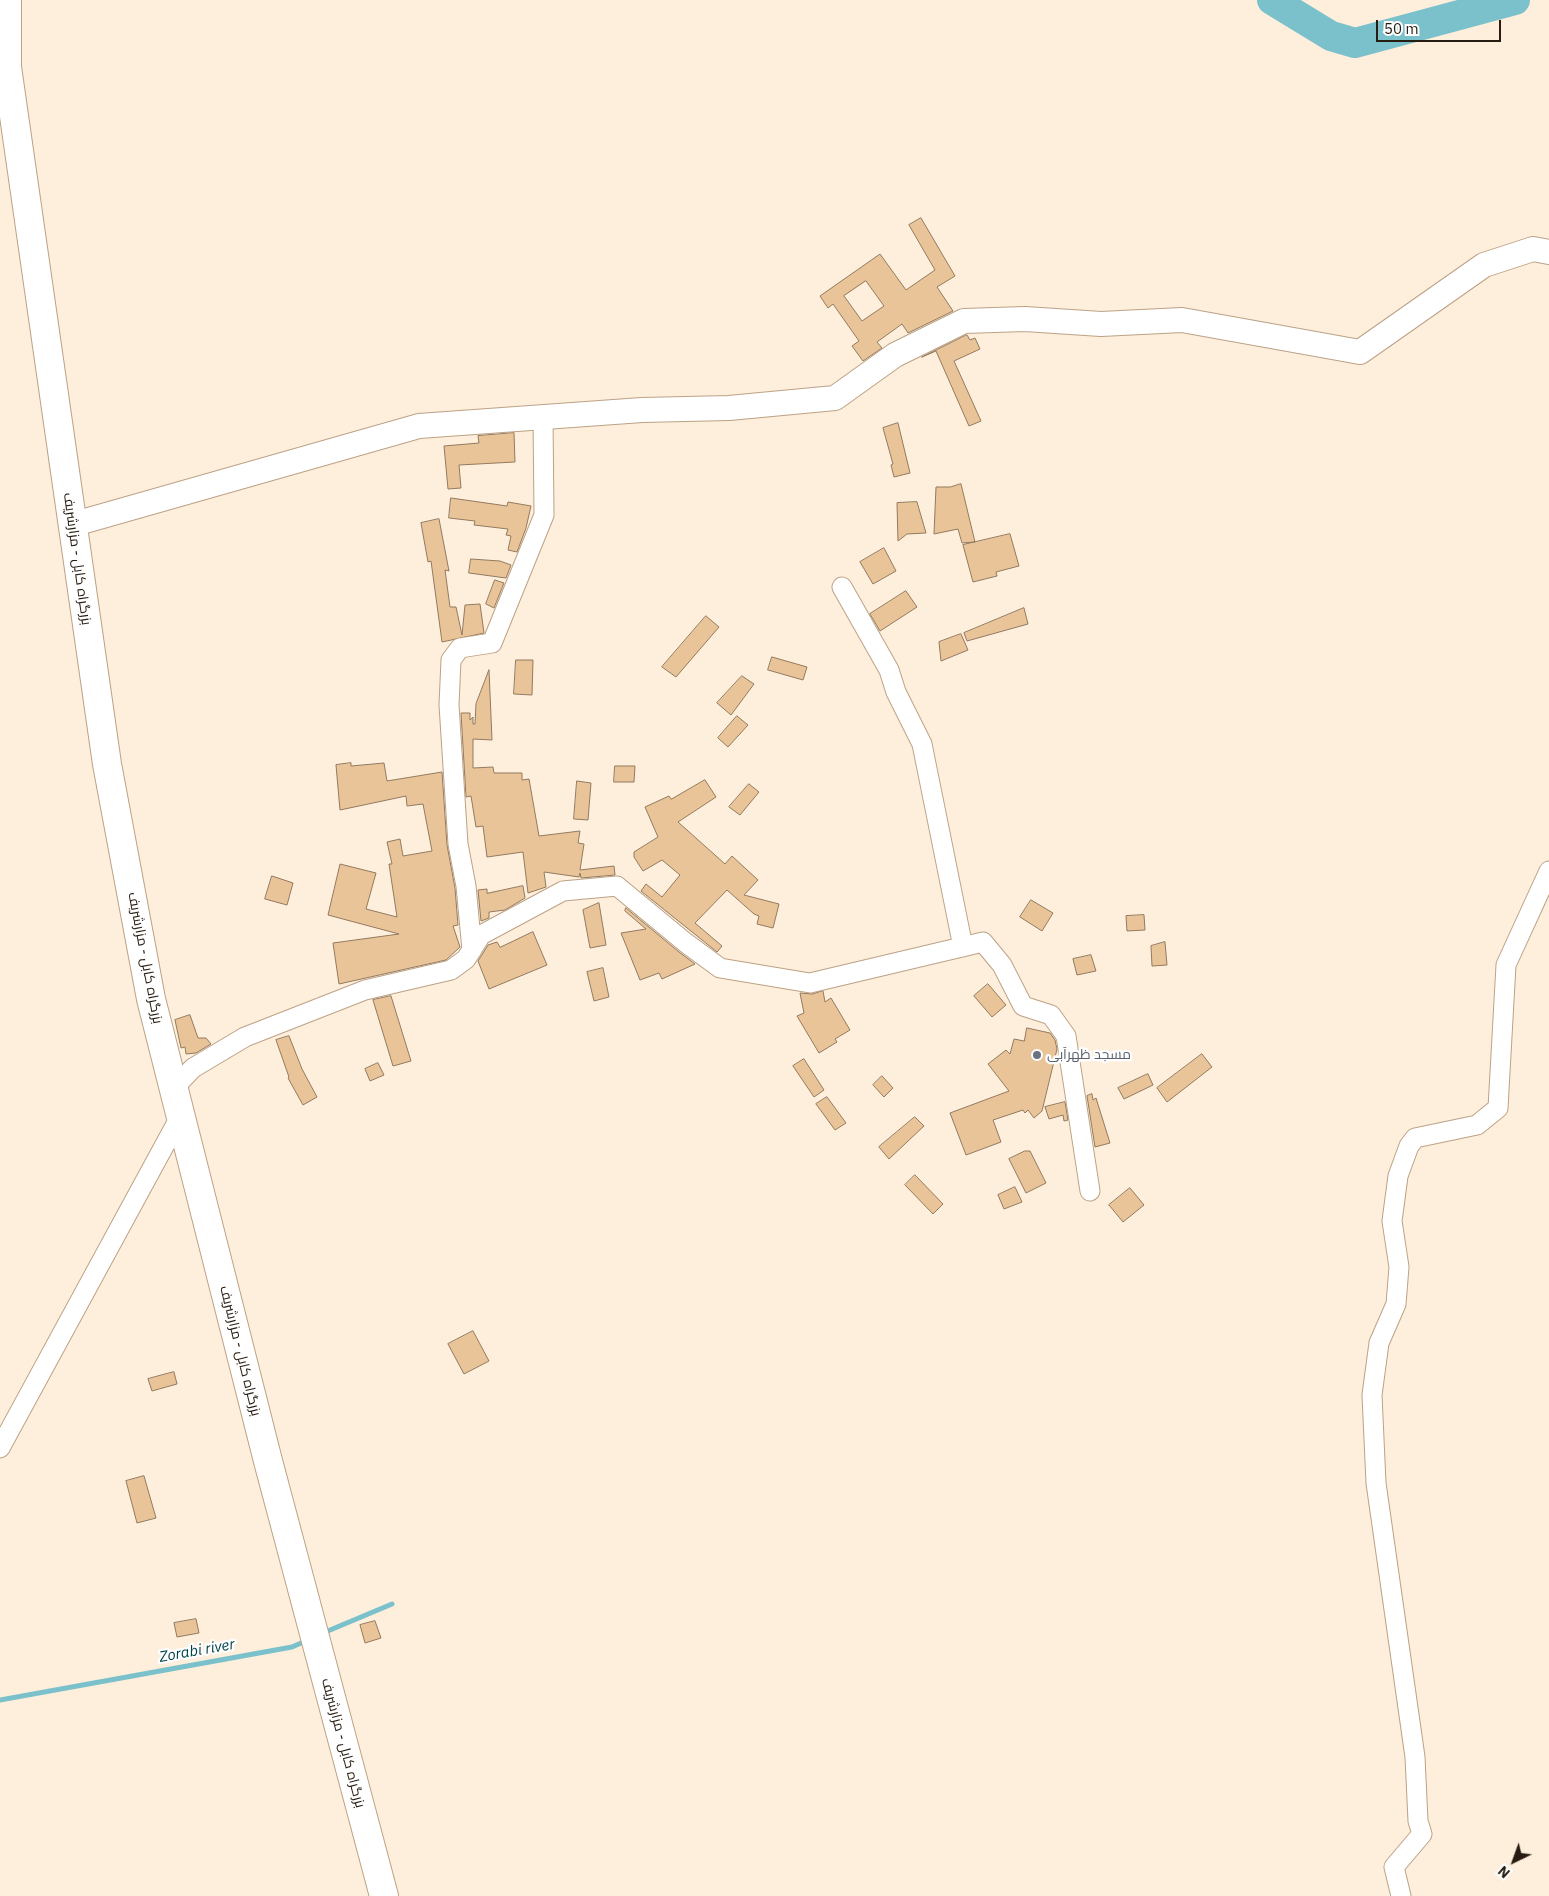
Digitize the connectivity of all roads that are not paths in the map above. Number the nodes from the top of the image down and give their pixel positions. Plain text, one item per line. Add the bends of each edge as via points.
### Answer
1 (7, 0) edge
2 (1549, 252) edge
3 (543, 417) junction
4 (72, 525) junction
5 (842, 587) dead end
6 (1549, 871) edge
7 (963, 947) junction
8 (472, 950) junction
9 (174, 1088) junction
10 (181, 1115) junction
11 (1090, 1191) dead end
12 (0, 1448) edge
13 (384, 1896) edge
14 (1402, 1896) edge

1 - 4 highway, بزرگراه کابل - مزارشریف via 7,67
2 - 3 street via 1533,249 1484,265 1360,352 1182,320 1101,324 1025,319 964,321 895,355 835,398 729,408
3 - 4 street via 420,426
3 - 8 street via 544,515 492,643 460,648 451,660 449,705 458,844
4 - 9 highway, بزرگراه کابل - مزارشریف via 107,764 151,998
5 - 7 street via 889,670 896,692 922,744
6 - 14 street via 1506,965 1498,1108 1477,1124 1415,1138 1408,1146 1398,1176 1392,1221 1399,1266 1396,1304 1379,1343 1372,1395 1376,1483 1415,1756 1418,1821 1422,1834 1394,1866
7 - 8 street via 810,983 720,968 617,886 563,891 481,936
7 - 11 street via 983,942 1002,965 1024,1006 1051,1015 1066,1036
8 - 9 street via 451,970 365,990 245,1037 193,1068
9 - 10 highway, بزرگراه کابل - مزارشریف
10 - 12 street
10 - 13 highway, بزرگراه کابل - مزارشریف via 268,1461

